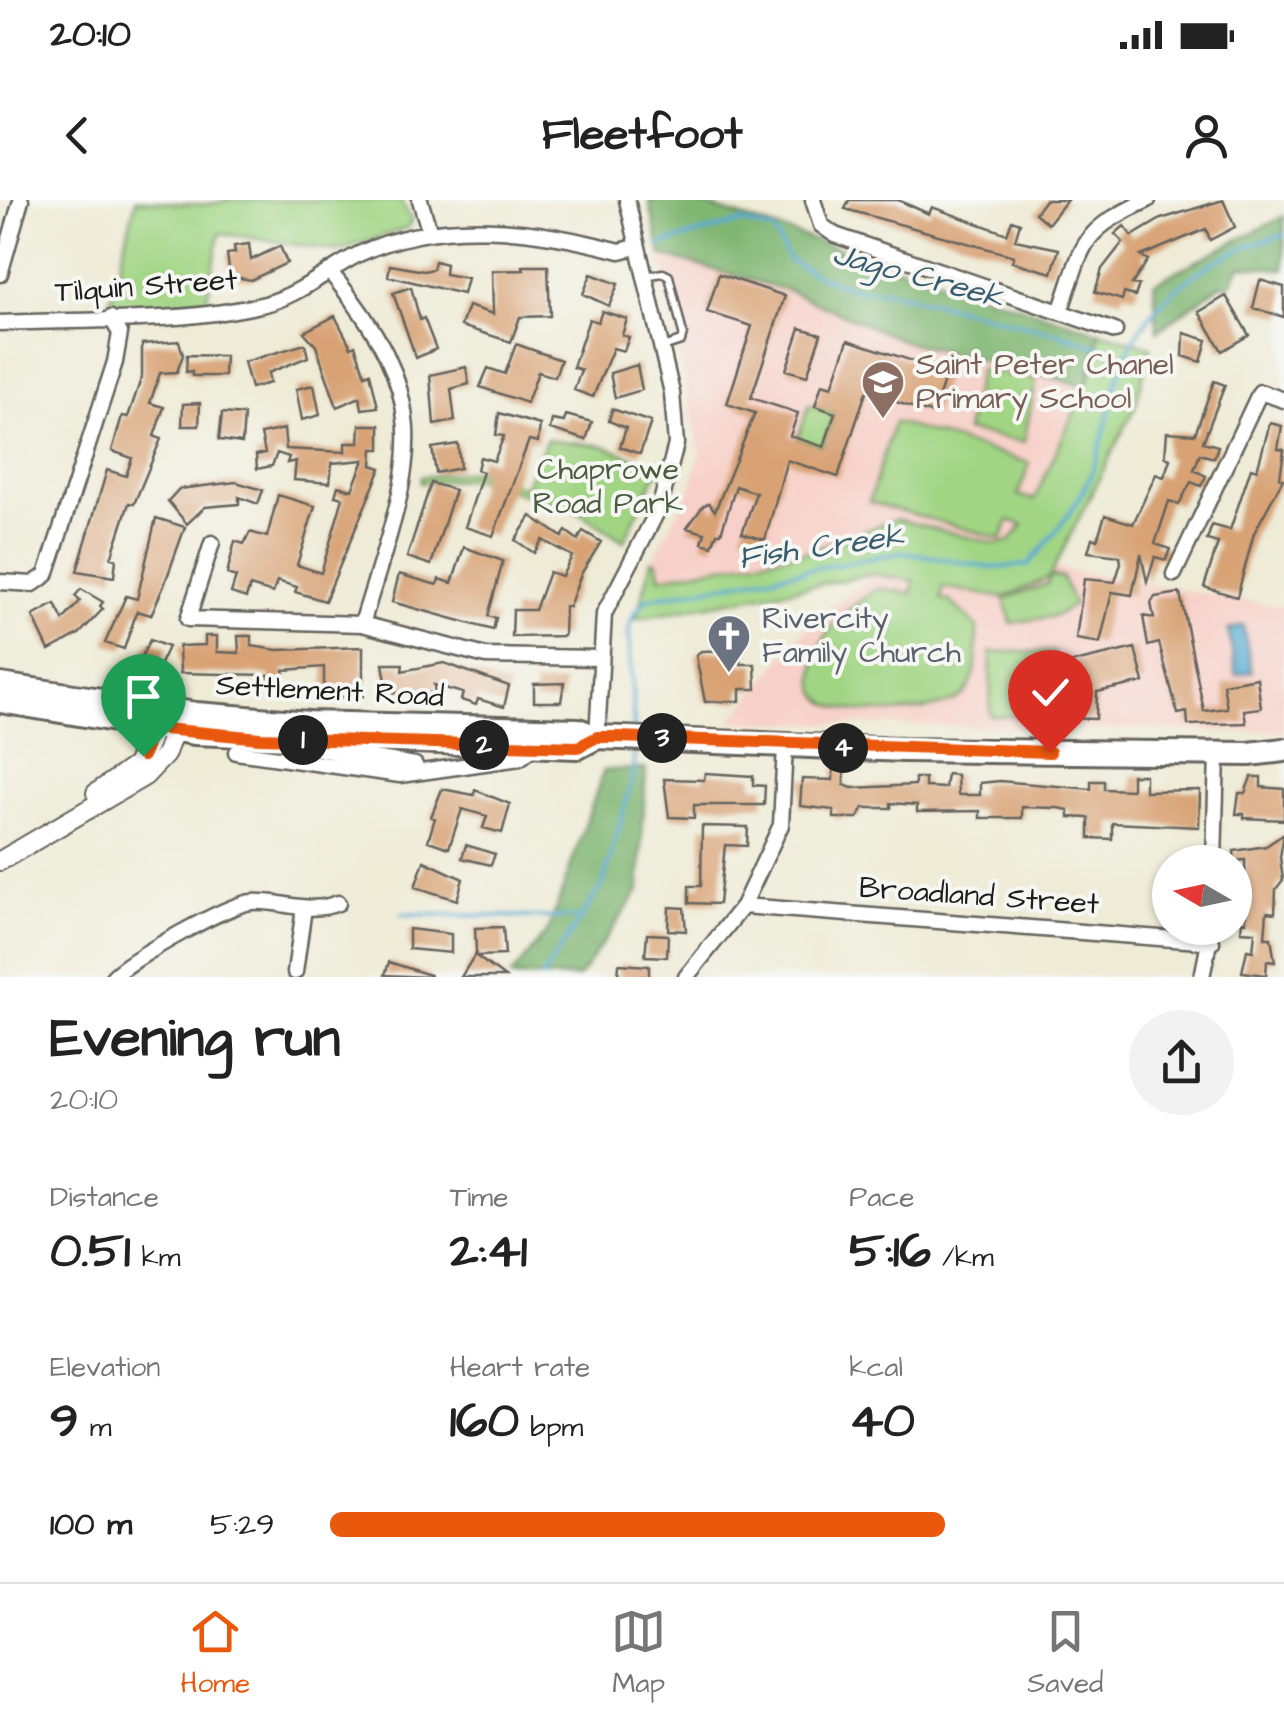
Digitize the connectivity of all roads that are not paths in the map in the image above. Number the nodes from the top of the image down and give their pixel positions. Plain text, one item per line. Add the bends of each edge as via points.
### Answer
1 (20, 200) edge
2 (420, 200) edge
3 (627, 200) edge
4 (814, 200) edge
5 (1148, 200) edge
6 (6, 222) edge
7 (430, 233) junction
8 (636, 247) junction
9 (329, 270) junction
10 (0, 274) edge
11 (642, 276) junction
12 (1060, 312) junction
13 (111, 318) junction
14 (0, 323) edge
15 (1115, 331) dead end
16 (661, 348) junction
17 (1284, 400) edge
18 (212, 542) dead end
19 (1174, 574) dead end
20 (0, 582) edge
21 (362, 624) junction
22 (598, 658) junction
23 (0, 685) edge
24 (0, 701) edge
25 (164, 720) junction
26 (424, 726) junction
27 (597, 737) junction
28 (260, 738) junction
29 (536, 746) junction
30 (785, 746) junction
31 (1284, 750) edge
32 (236, 752) dead end
33 (1217, 754) junction
34 (1249, 754) junction
35 (1284, 762) edge
36 (455, 767) junction
37 (1214, 845) edge
38 (0, 861) edge
39 (338, 903) dead end
40 (743, 906) junction
41 (304, 908) junction
42 (1152, 930) edge
43 (1209, 945) edge
44 (295, 972) dead end
45 (113, 977) edge
46 (686, 977) edge
47 (1202, 977) edge

1 - 6 street
2 - 7 street
3 - 8 street
4 - 12 street via 821,225 835,235
5 - 12 street via 1094,231
6 - 10 street
7 - 8 street, Tilquin Street via 520,230 620,251
7 - 9 street, Tilquin Street via 363,252
8 - 11 street
9 - 13 street, Tilquin Street via 272,302 234,311
9 - 21 street via 371,320 392,360 407,428 398,503
11 - 16 street
11 - 16 lane via 663,273 671,284 683,334
12 - 15 street
13 - 14 street, Tilquin Street
13 - 20 street via 120,333 115,362 46,576 33,584
16 - 22 street via 676,422 674,462 660,506 608,599
17 - 19 street via 1260,392
18 - 21 street via 188,618
21 - 22 street via 486,656
22 - 27 street
23 - 25 main road, Settlement Road
24 - 25 main road, Settlement Road
25 - 26 main road, Settlement Road
25 - 28 main road, Settlement Road
25 - 38 street via 136,765
26 - 27 main road, Settlement Road via 578,730
26 - 29 main road via 461,736 524,737
27 - 29 main road, Settlement Road via 578,747
27 - 30 main road, Settlement Road
28 - 29 main road, Settlement Road
28 - 36 street via 396,765
29 - 36 street via 520,758
30 - 33 main road, Settlement Road
30 - 40 street via 781,825
31 - 34 main road, Settlement Road
32 - 36 street via 378,776
33 - 34 main road, Settlement Road
33 - 37 street
34 - 35 main road, Settlement Road
39 - 41 street
40 - 42 street, Broadland Street
40 - 46 street
41 - 44 street
41 - 45 street via 240,905
43 - 47 street

